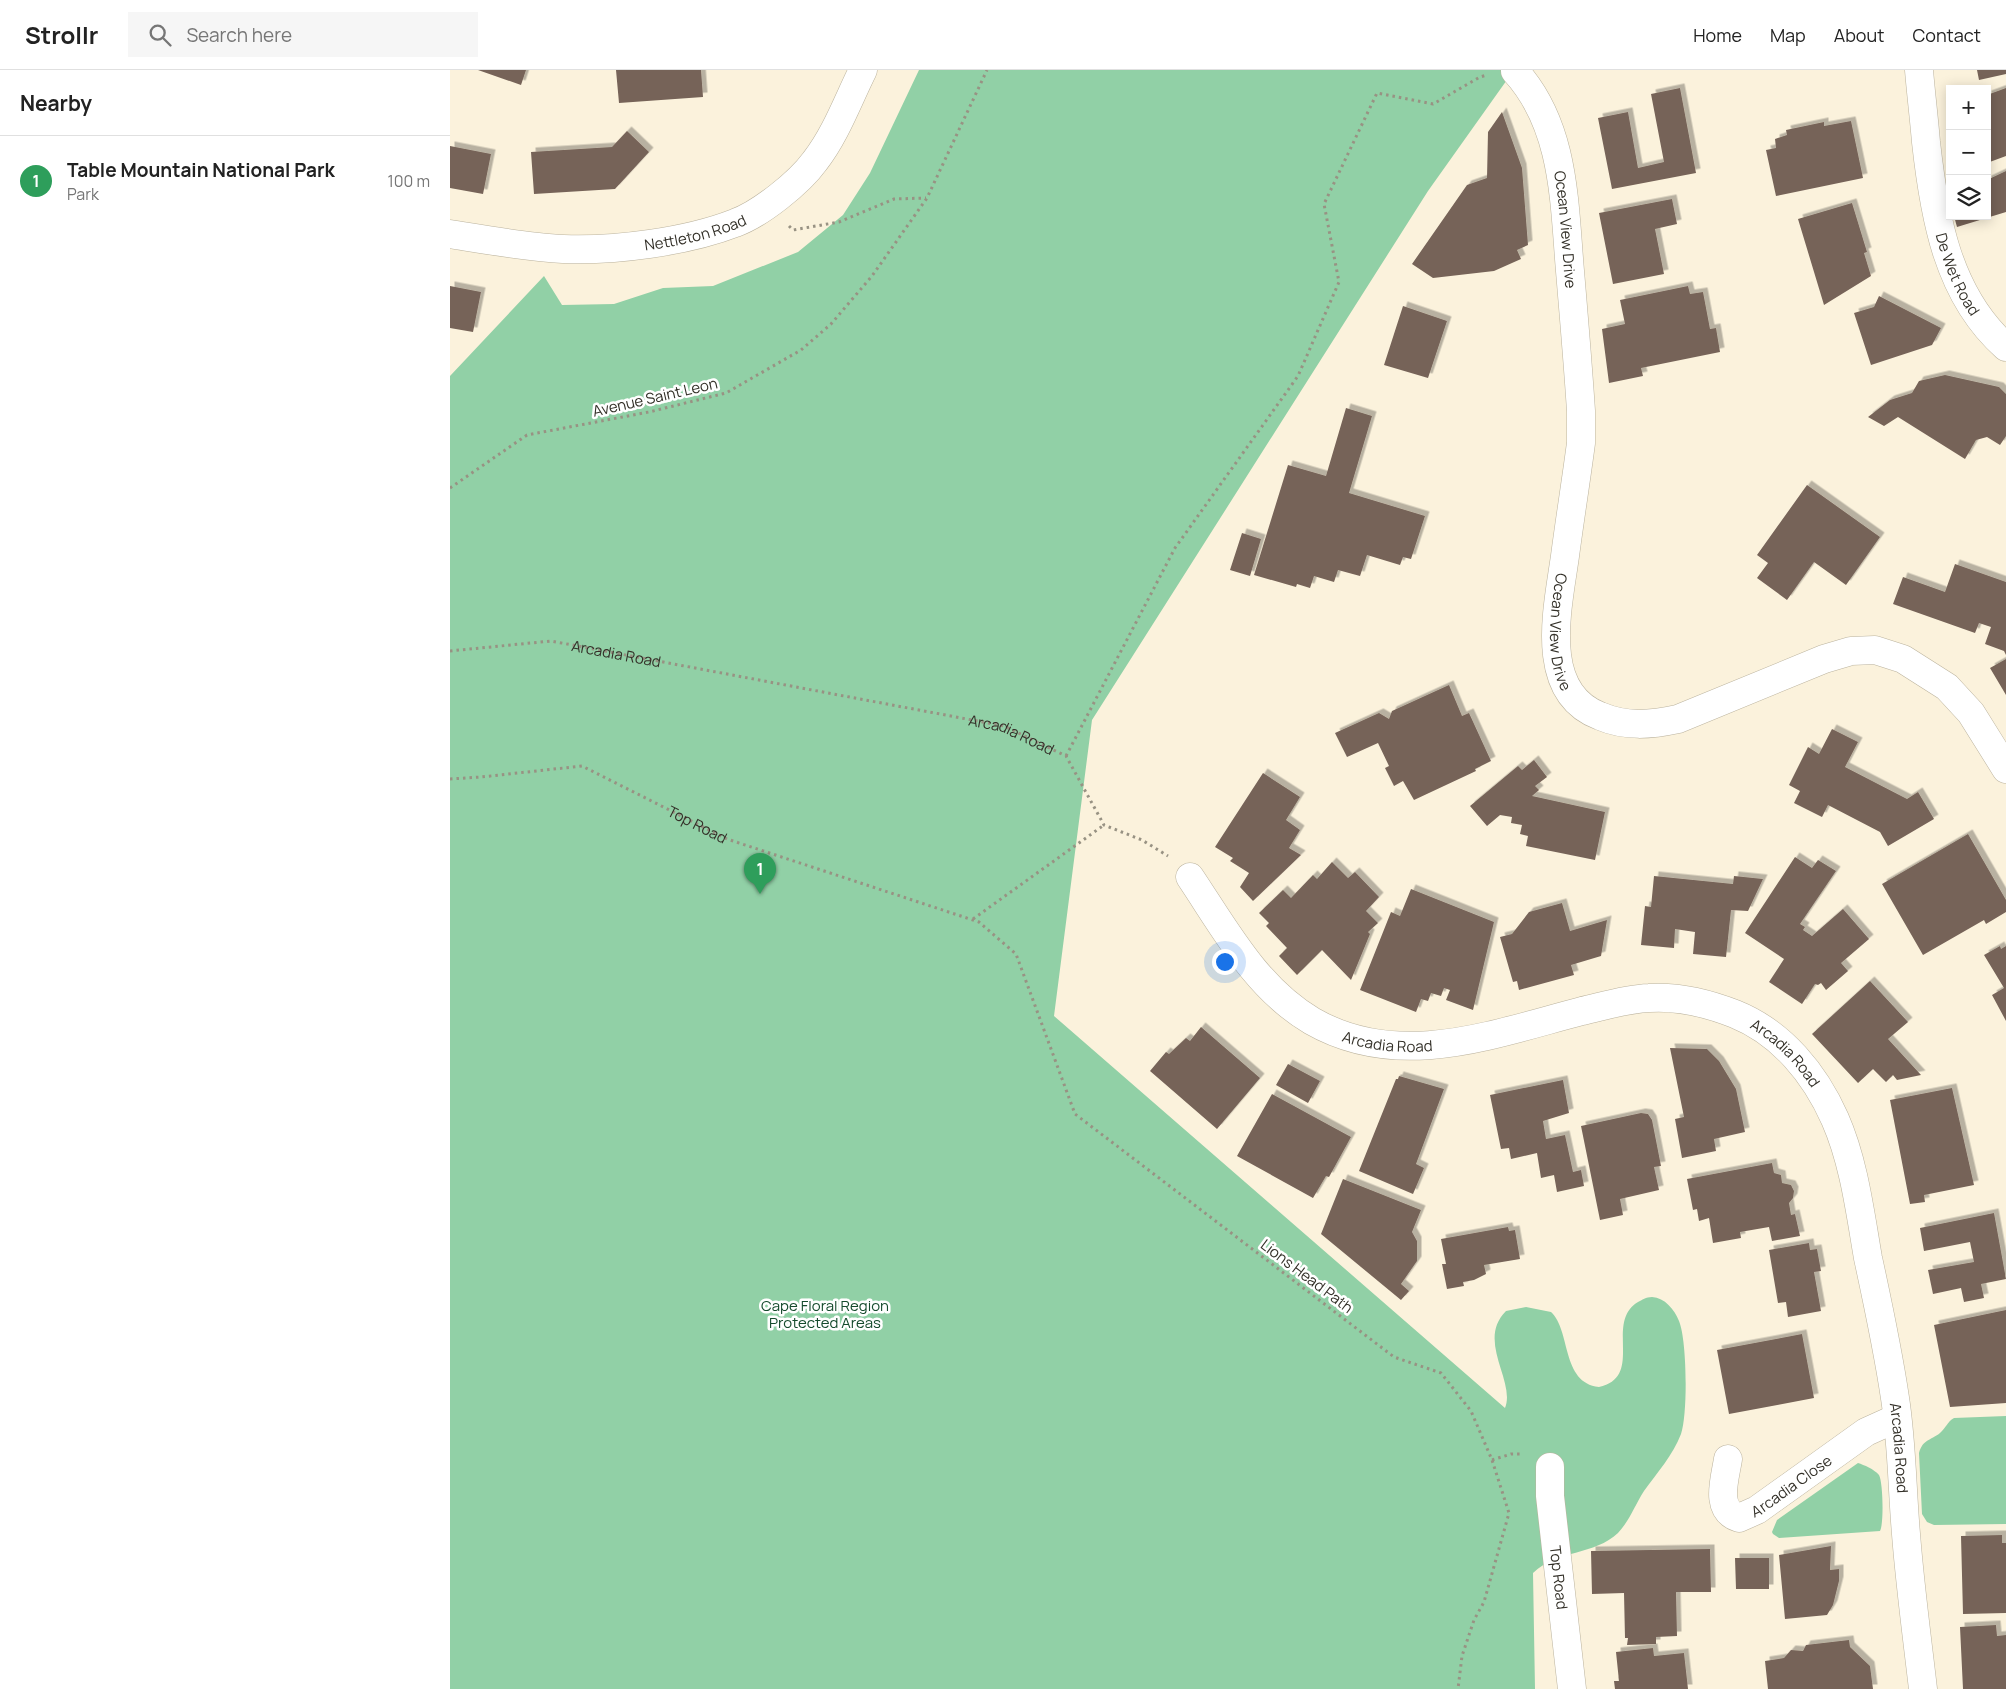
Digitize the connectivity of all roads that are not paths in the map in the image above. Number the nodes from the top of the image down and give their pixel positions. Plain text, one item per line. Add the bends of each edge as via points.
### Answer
1 (863, 70) edge
2 (1920, 70) edge
3 (1515, 71) edge
4 (450, 234) edge
5 (2006, 347) edge
6 (2006, 769) edge
7 (1190, 877) road end
8 (1898, 1418) junction
9 (1728, 1459) dead end
10 (1550, 1466) dead end
11 (1572, 1689) edge
12 (1923, 1689) edge

1 - 4 street, Nettleton Road via 815,162 768,204 737,223 698,235 613,248 562,249
2 - 5 street, De Wet Road via 1932,191 1944,247 1974,307
3 - 6 street, Ocean View Drive via 1532,91 1545,116 1557,150 1565,205 1582,419 1556,633 1560,674 1570,694 1588,711 1610,720 1630,725 1653,724 1678,719 1824,659 1851,651 1876,650 1903,659 1947,687 1971,713
7 - 8 street, Arcadia Road via 1243,956 1274,993 1313,1021 1358,1040 1403,1048 1447,1045 1629,1000 1654,997 1714,1006 1745,1018 1772,1035 1810,1073 1841,1134 1858,1204
8 - 9 street, Arcadia Close via 1866,1432 1757,1510 1739,1518 1725,1510
8 - 12 street, Arcadia Road via 1906,1535
10 - 11 street, Top Road

